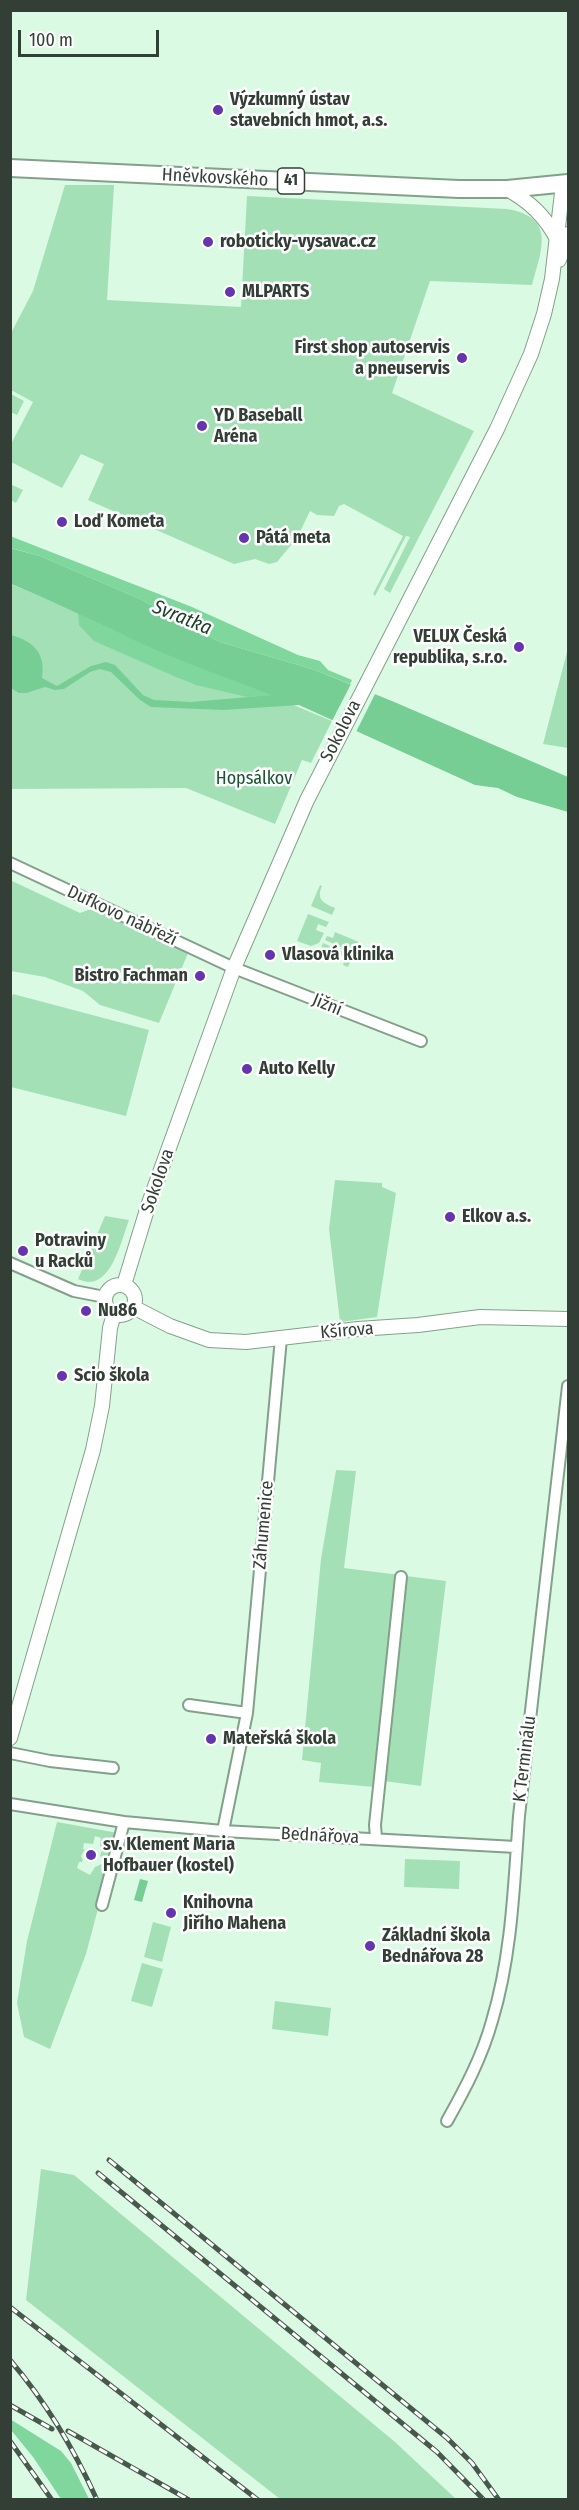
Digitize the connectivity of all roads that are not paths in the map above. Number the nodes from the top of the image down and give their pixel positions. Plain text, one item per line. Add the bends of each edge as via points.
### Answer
1 (10, 168) edge
2 (566, 184) edge
3 (507, 189) junction
4 (562, 237) edge
5 (10, 863) edge
6 (234, 968) junction
7 (421, 1041) dead end
8 (10, 1263) edge
9 (124, 1285) junction
10 (105, 1297) junction
11 (133, 1307) junction
12 (114, 1314) junction
13 (568, 1319) edge
14 (281, 1338) junction
15 (568, 1386) edge
16 (401, 1577) dead end
17 (189, 1705) dead end
18 (247, 1713) junction
19 (10, 1738) edge
20 (10, 1753) edge
21 (113, 1768) dead end
22 (10, 1804) edge
23 (124, 1822) junction
24 (222, 1831) junction
25 (376, 1838) junction
26 (516, 1848) junction
27 (102, 1905) dead end
28 (447, 2121) dead end

1 - 3 main road, Hněvkovského / 41
2 - 3 main road, Hněvkovského / 41
2 - 4 street, Sokolova
3 - 4 street via 540,212
4 - 6 street, Sokolova via 531,354 497,429 334,743
5 - 6 street, Dufkovo nábřeží
6 - 7 street, Jižní
6 - 9 street, Sokolova via 149,1203
8 - 10 street via 74,1291
9 - 10 street via 112,1286
9 - 11 street via 133,1292
10 - 12 street via 105,1305
11 - 12 street via 123,1315
11 - 14 street, Kšírova via 209,1340 246,1342
12 - 19 street via 93,1450
13 - 14 street, Kšírova via 480,1317
14 - 18 street, Záhumenice
15 - 26 street, K Terminálu
16 - 25 street
17 - 18 street
18 - 24 street, Záhumenice
20 - 21 street
22 - 23 street, Bednářova
23 - 24 street, Bednářova
23 - 27 street
24 - 25 street, Bednářova
25 - 26 street, Bednářova
26 - 28 street, K Terminálu via 511,1922 495,2010 476,2064

